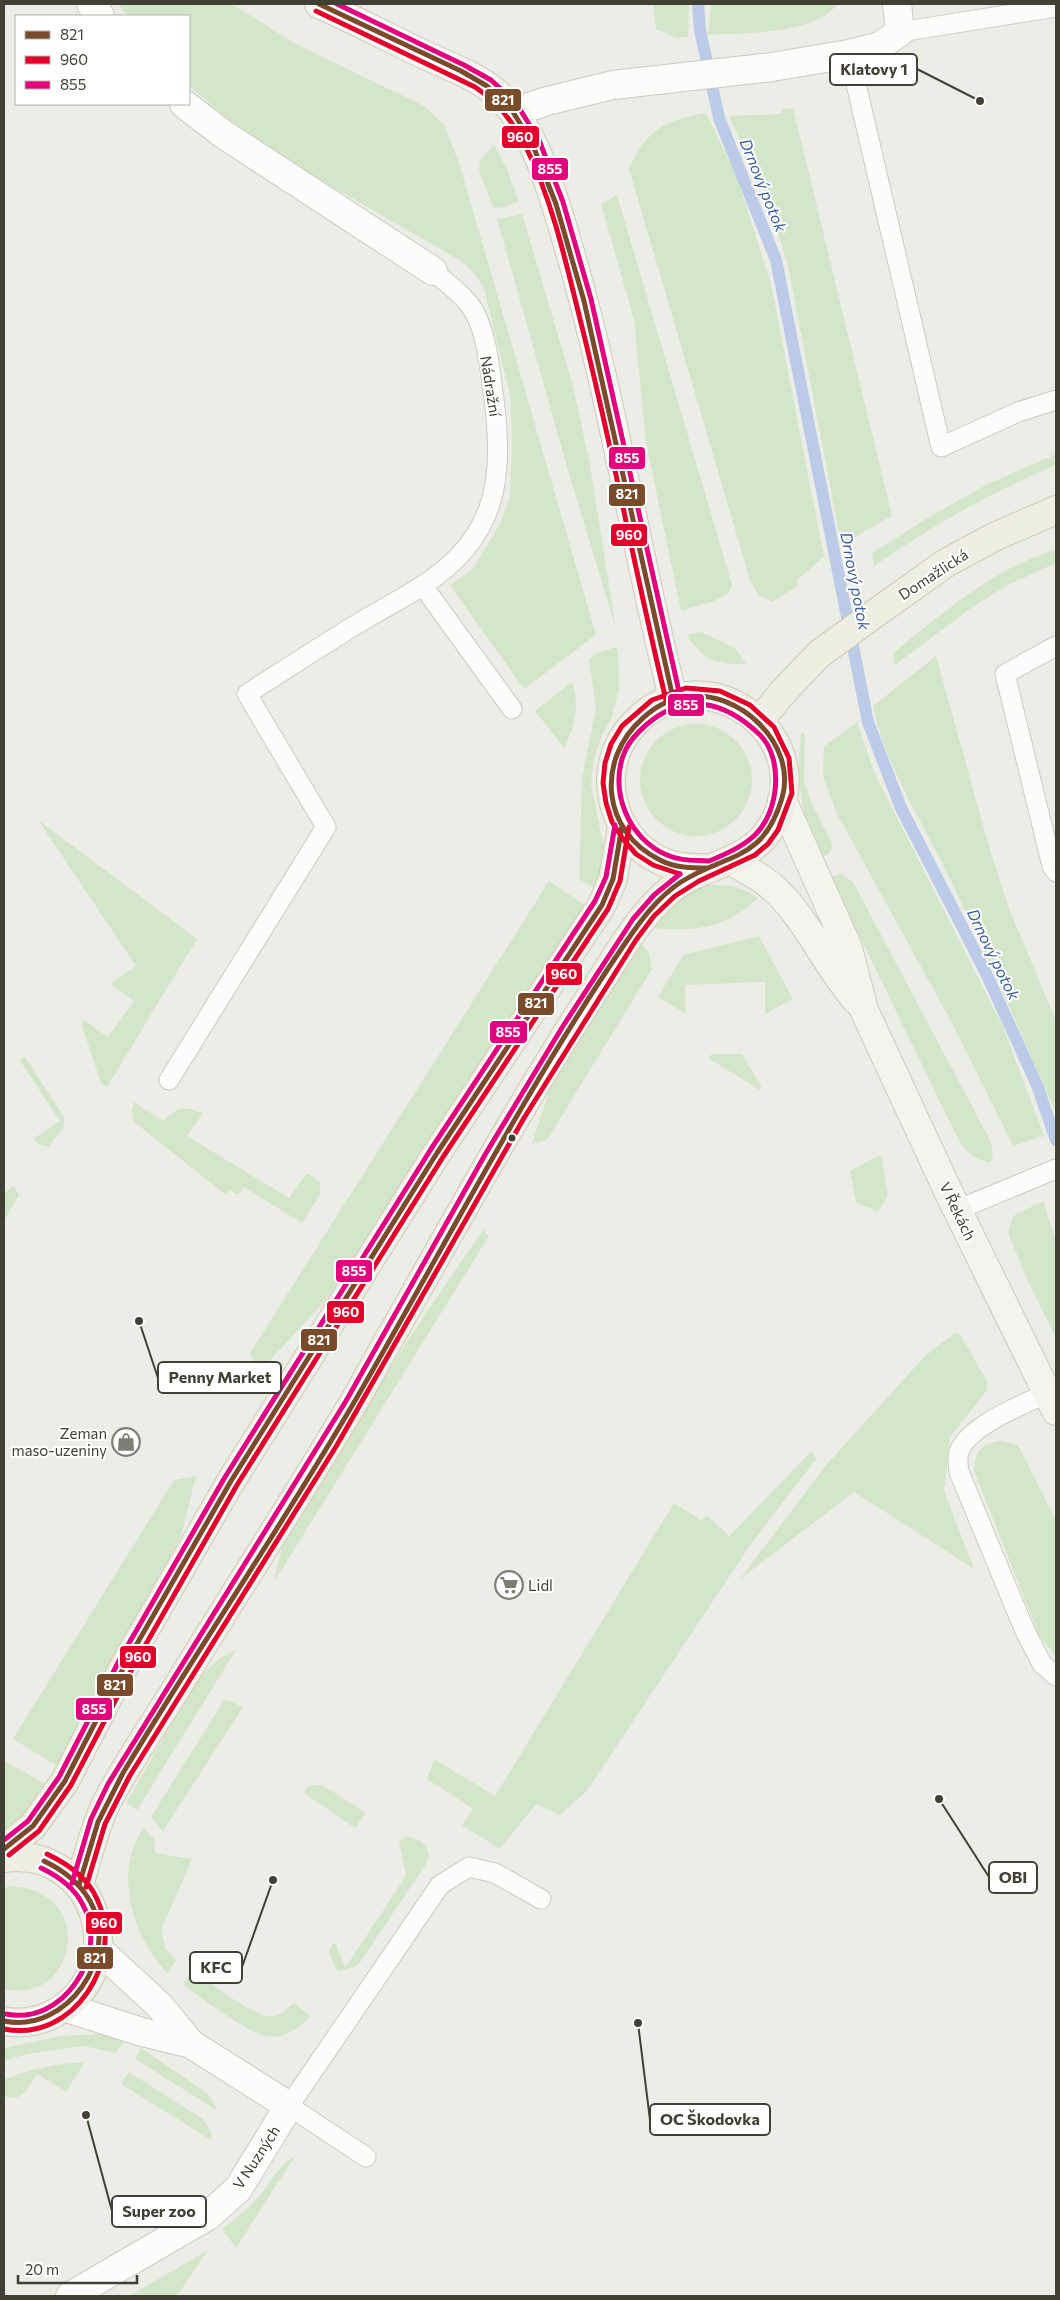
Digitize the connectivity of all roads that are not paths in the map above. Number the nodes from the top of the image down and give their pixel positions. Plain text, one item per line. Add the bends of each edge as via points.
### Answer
1 (91, 4) edge
2 (897, 4) edge
3 (327, 5) edge
4 (1056, 7) edge
5 (99, 15) edge
6 (900, 32) junction
7 (849, 54) junction
8 (185, 105) edge
9 (515, 112) junction
10 (432, 271) joint
11 (1056, 400) edge
12 (1056, 510) edge
13 (423, 586) junction
14 (1056, 646) edge
15 (673, 698) junction
16 (512, 709) dead end
17 (760, 721) junction
18 (782, 800) junction
19 (622, 826) junction
20 (720, 865) junction
21 (1056, 872) edge
22 (864, 1010) junction
23 (169, 1080) dead end
24 (1056, 1169) edge
25 (957, 1210) junction
26 (1052, 1402) edge
27 (1056, 1676) edge
28 (4, 1850) edge
29 (4, 1858) edge
30 (79, 1885) junction
31 (541, 1899) dead end
32 (98, 1950) junction
33 (64, 2007) junction
34 (34, 2021) junction
35 (4, 2022) edge
36 (4, 2035) edge
37 (191, 2044) junction
38 (289, 2106) junction
39 (366, 2157) dead end
40 (70, 2296) edge

1 - 5 street
2 - 6 street
3 - 9 street via 466,73 494,91
4 - 6 lane
6 - 7 street via 880,46
7 - 9 street via 772,67 613,85
7 - 11 lane via 941,447 1018,412
8 - 10 street, Nádražní via 223,134
9 - 15 street via 537,154 585,303
10 - 13 lane, Nádražní via 463,296 476,316 490,371 499,451 497,480 486,516 472,539
12 - 17 main road, Domažlická via 994,537 946,563 880,610 819,654
13 - 16 lane
13 - 23 lane, Nádražní via 247,694 326,827
14 - 21 lane via 1005,674
15 - 17 main road via 688,695 714,697 739,705
15 - 19 main road via 638,718 620,741 611,768 611,798
17 - 18 main road via 781,758
18 - 20 main road via 772,826 755,846
18 - 22 street, V Řekách via 848,948
19 - 20 main road via 638,846 658,860 683,868
19 - 28 main road via 613,878 602,905 438,1152 231,1481 127,1662 65,1781 33,1826
20 - 22 street, V Řekách via 771,885 843,986
20 - 30 main road via 671,889 636,926 548,1060 354,1403 106,1804
22 - 25 street, V Řekách
24 - 25 lane
25 - 26 street, V Řekách
26 - 27 lane via 978,1429 958,1455 958,1472 1025,1631 1042,1664
29 - 30 main road via 39,1859 61,1870
30 - 32 main road via 91,1905 98,1927
31 - 38 lane via 495,1873 469,1867 440,1885
32 - 33 main road via 92,1971 81,1991
32 - 37 street via 159,2005
33 - 34 main road
33 - 37 street
34 - 35 main road
34 - 36 main road
37 - 38 street
38 - 39 lane
38 - 40 street, V Nuzných via 238,2189 208,2216

